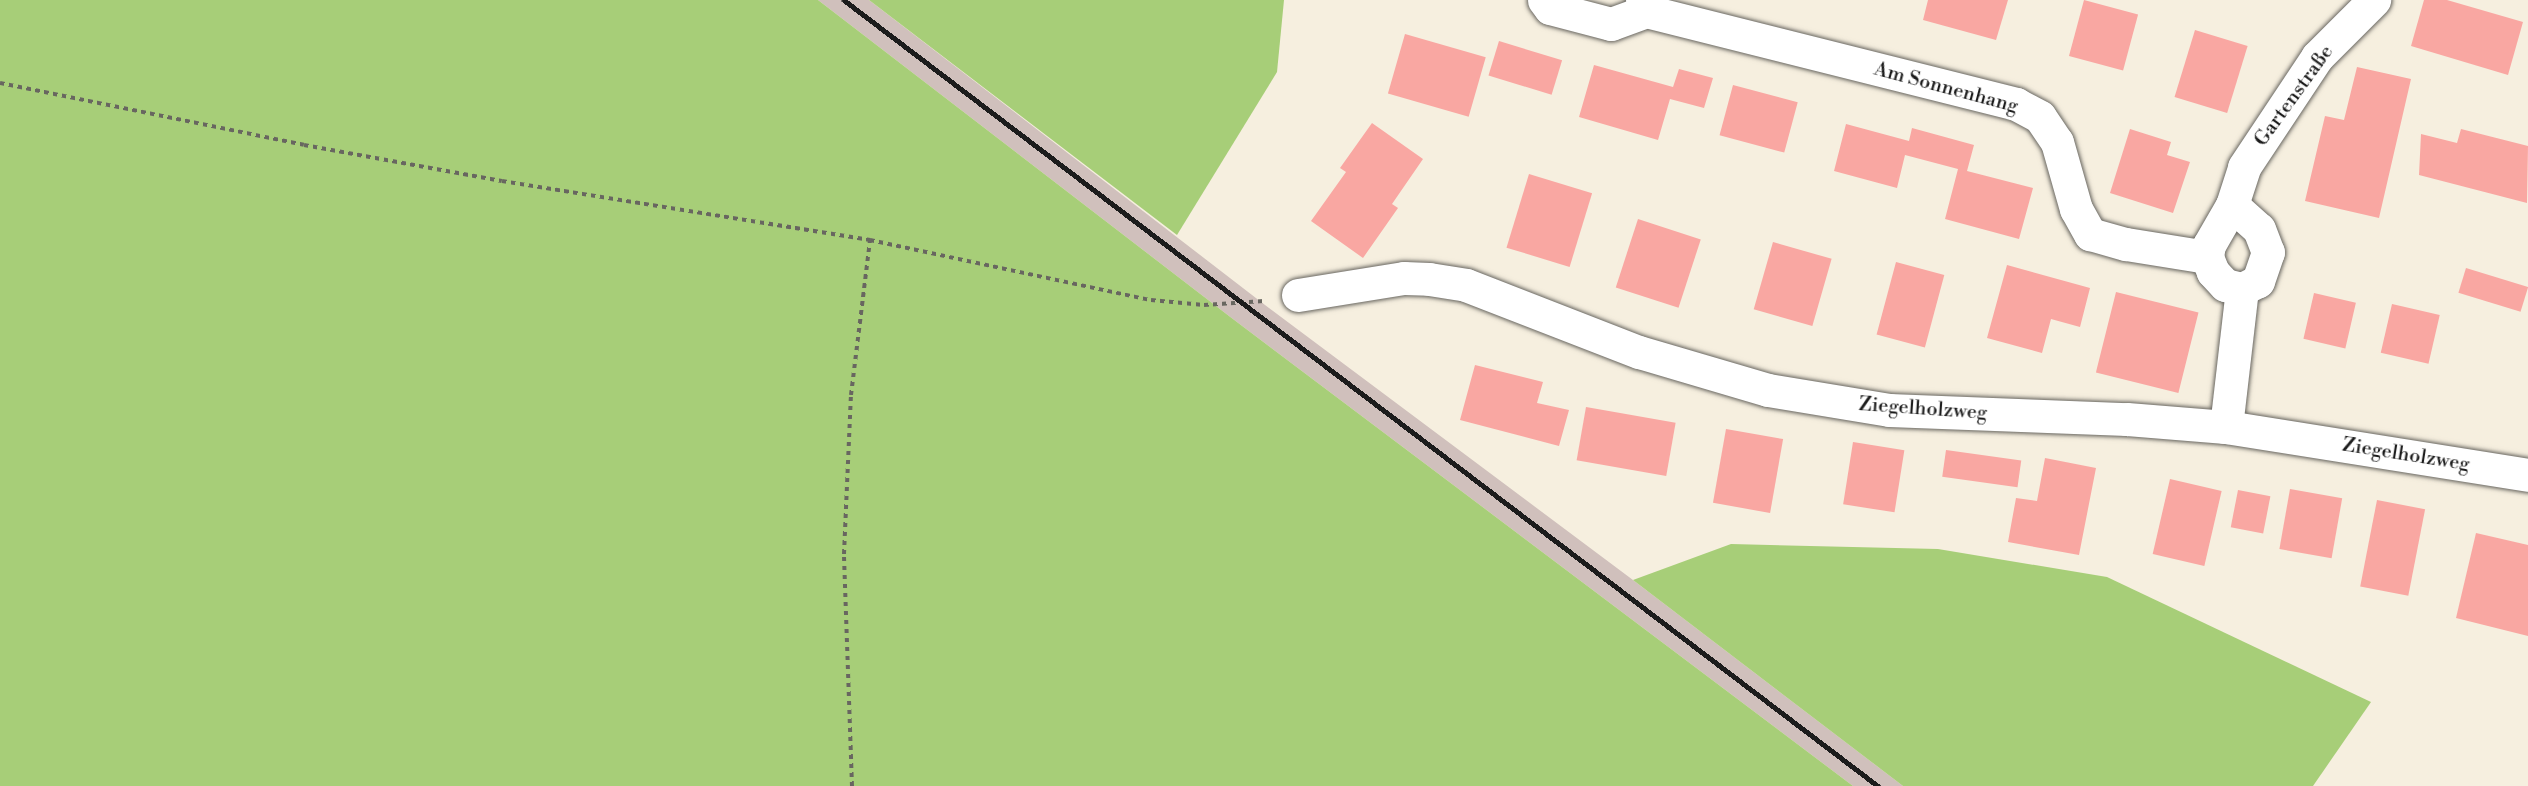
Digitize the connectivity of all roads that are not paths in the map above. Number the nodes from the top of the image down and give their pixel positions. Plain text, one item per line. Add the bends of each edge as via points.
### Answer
1 (1544, 0) edge
2 (2374, 0) edge
3 (1644, 5) edge
4 (2232, 205) junction
5 (2207, 257) junction
6 (2242, 289) junction
7 (1298, 296) road end
8 (2226, 427) junction
9 (2528, 475) edge

1 - 3 street, Am Sonnenhang via 1550,8 1611,24
2 - 4 street, Gartenstraße via 2317,57 2244,167
3 - 5 street, Am Sonnenhang via 2016,104 2040,117 2057,142 2076,209 2090,234
4 - 5 street, Gartenstraße via 2209,245
4 - 6 street via 2259,229 2268,252 2258,282
5 - 6 street via 2213,272 2225,285
6 - 8 street
7 - 8 street, Ziegelholzweg via 1404,278 1429,279 1466,285 1639,352 1768,390 1889,410 2127,419
8 - 9 street, Ziegelholzweg

